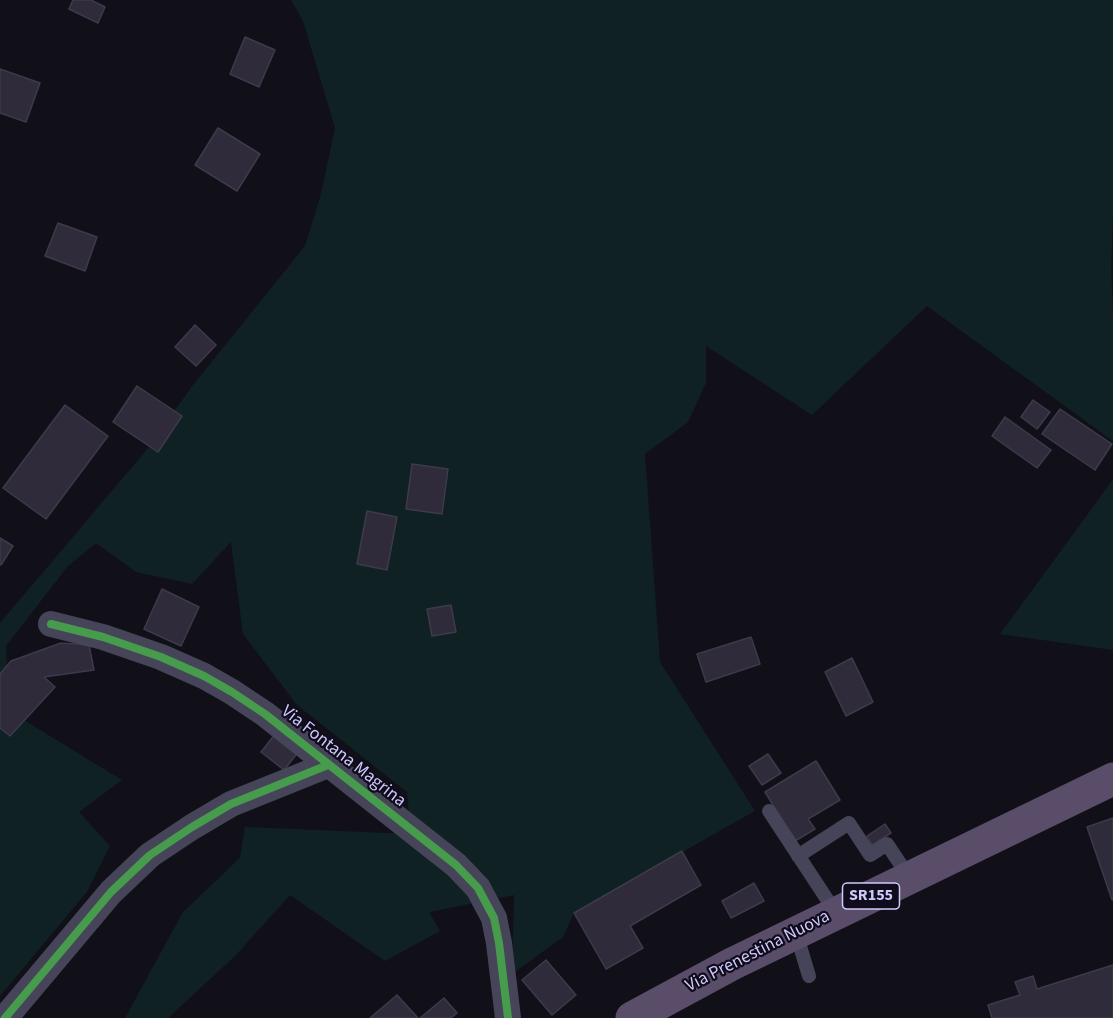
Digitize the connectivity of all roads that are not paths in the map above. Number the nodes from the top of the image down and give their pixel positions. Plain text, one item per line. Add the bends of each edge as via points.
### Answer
1 (51, 624) dead end
2 (327, 765) junction
3 (1113, 779) edge
4 (769, 811) dead end
5 (798, 856) junction
6 (909, 877) junction
7 (836, 913) junction
8 (796, 933) junction
9 (809, 976) dead end
10 (4, 1018) edge
11 (508, 1018) edge
12 (632, 1018) edge

1 - 2 street, Via Fontana Magrina via 115,641 204,675 265,714
2 - 10 street via 231,804 150,855 111,892
2 - 11 street, Via Fontana Magrina via 448,858 478,888 496,929
3 - 6 main road, Via Prenestina Nuova / SR155
4 - 5 lane
5 - 6 lane via 849,823 870,855 887,844
5 - 7 lane
6 - 7 main road, Via Prenestina Nuova / SR155
7 - 8 main road, Via Prenestina Nuova / SR155
8 - 9 lane
8 - 12 main road, Via Prenestina Nuova / SR155

